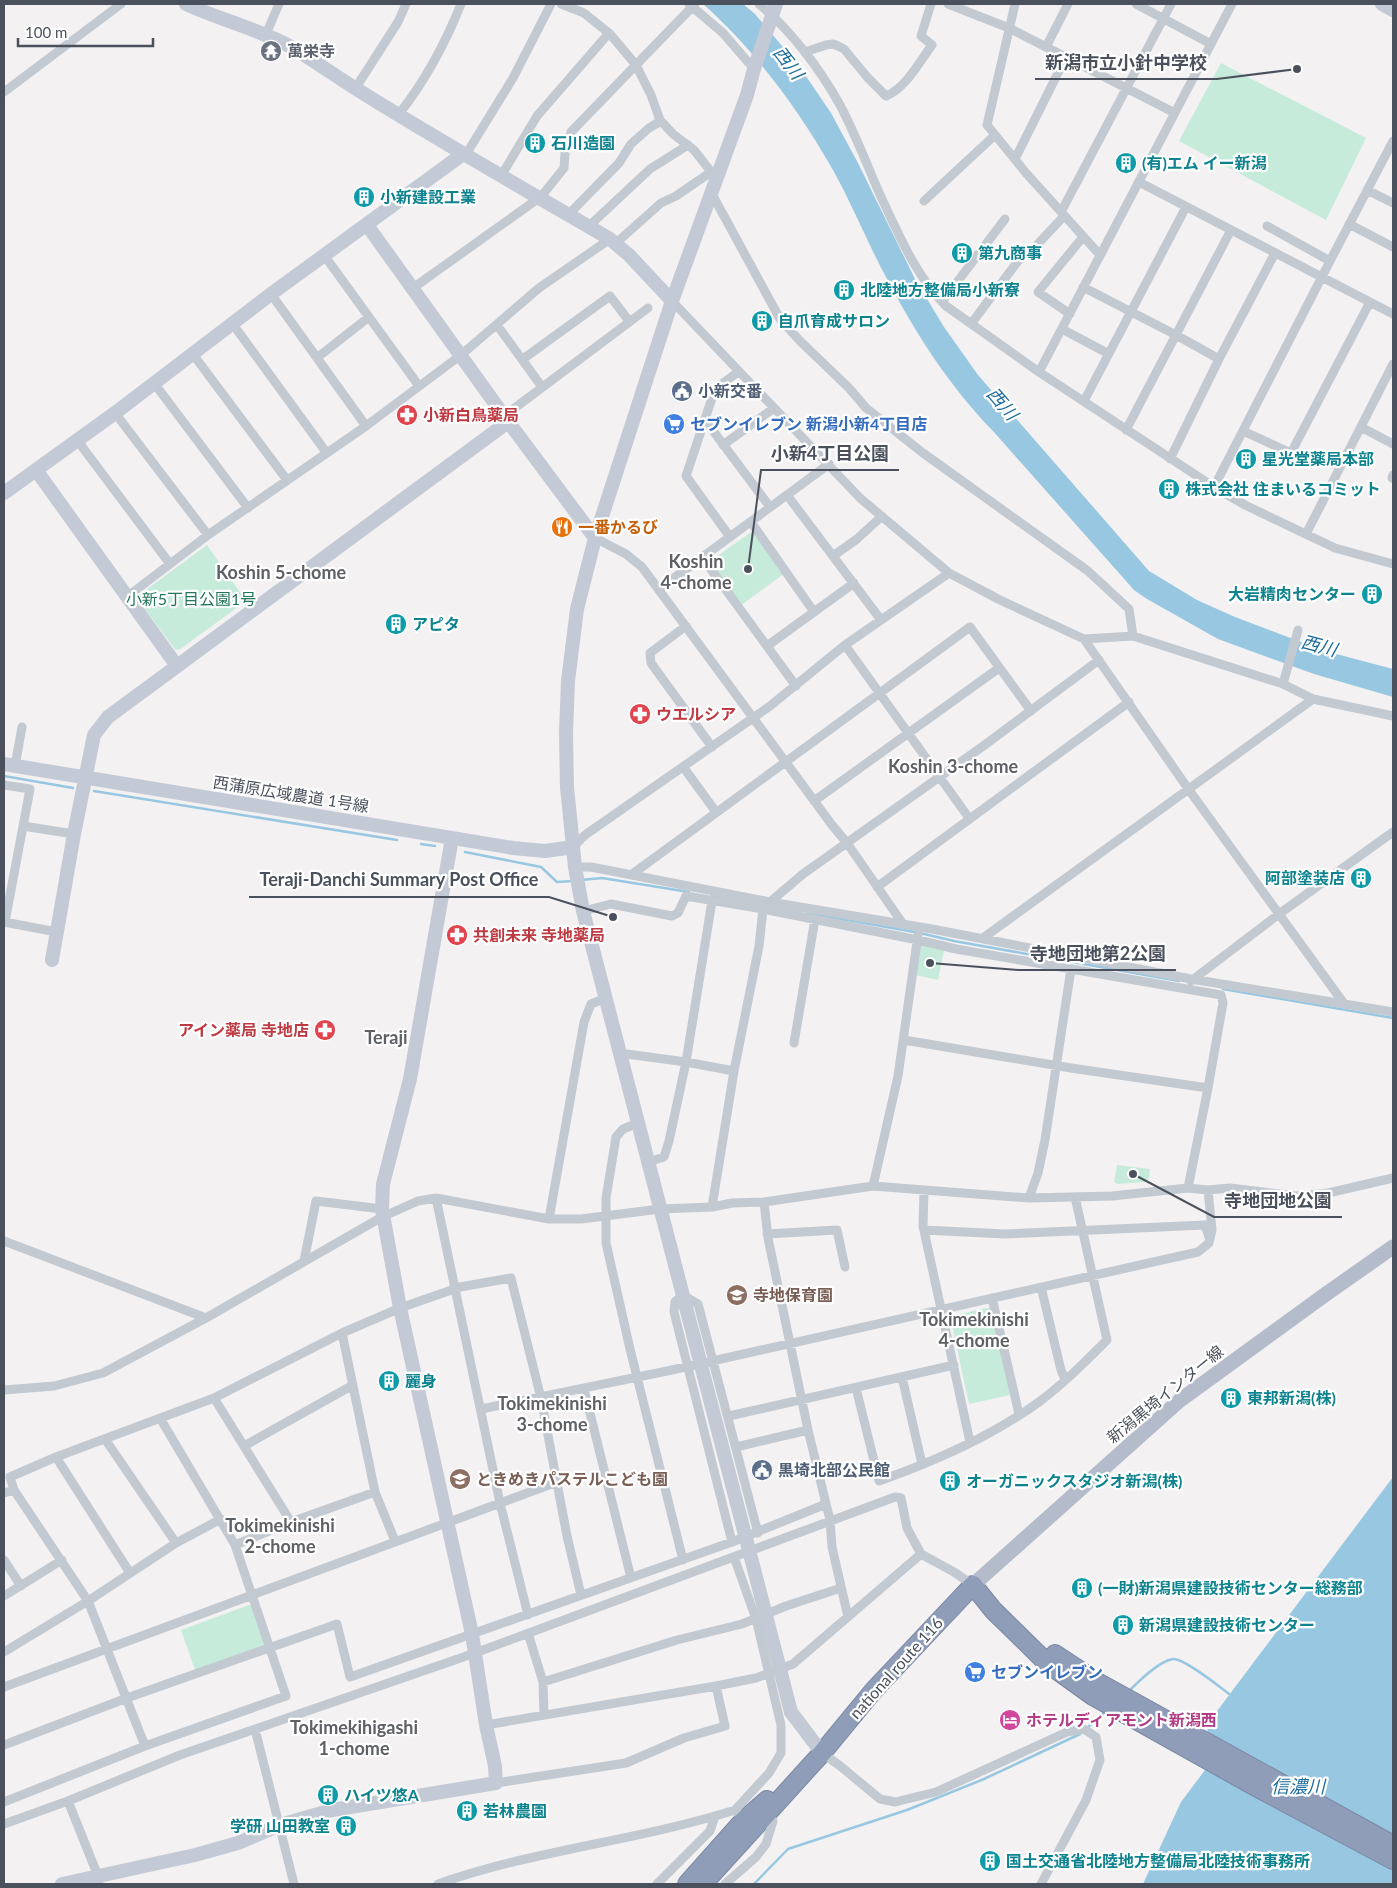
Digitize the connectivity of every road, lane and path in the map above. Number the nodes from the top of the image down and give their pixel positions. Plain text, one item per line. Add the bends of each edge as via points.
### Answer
1 (121, 4) edge
2 (186, 4) edge
3 (279, 4) edge
4 (406, 4) edge
5 (461, 4) edge
6 (551, 4) edge
7 (561, 4) edge
8 (759, 4) edge
9 (932, 4) edge
10 (948, 4) edge
11 (1015, 4) edge
12 (1068, 4) edge
13 (1136, 4) edge
14 (1171, 4) edge
15 (1232, 4) edge
16 (1382, 4) edge
17 (692, 5) edge
18 (1393, 10) edge
19 (772, 14) edge
20 (1164, 18) junction
21 (1009, 28) junction
22 (609, 33) junction
23 (266, 34) junction
24 (1211, 44) junction
25 (1046, 47) junction
26 (805, 52) junction
27 (1066, 57) junction
28 (636, 65) junction
29 (754, 68) junction
30 (1126, 88) junction
31 (355, 89) junction
32 (4, 92) edge
33 (399, 114) junction
34 (1175, 114) junction
35 (661, 121) junction
36 (995, 135) junction
37 (1393, 142) edge
38 (688, 145) junction
39 (464, 155) junction
40 (1015, 160) junction
41 (1389, 160) edge
42 (714, 175) junction
43 (501, 176) junction
44 (1139, 182) junction
45 (1367, 190) junction
46 (712, 194) junction
47 (540, 198) junction
48 (924, 201) dead end
49 (1393, 203) edge
50 (1186, 207) junction
51 (1063, 214) junction
52 (568, 215) junction
53 (1005, 219) dead end
54 (1349, 224) junction
55 (367, 225) junction
56 (588, 226) junction
57 (1267, 226) dead end
58 (1231, 230) junction
59 (1083, 237) junction
60 (612, 242) junction
61 (1393, 247) edge
62 (1275, 253) junction
63 (324, 255) junction
64 (1100, 255) junction
65 (1330, 261) junction
66 (1322, 277) junction
67 (413, 288) junction
68 (1083, 288) junction
69 (271, 294) junction
70 (672, 301) junction
71 (942, 302) junction
72 (1370, 302) junction
73 (648, 308) dead end
74 (1131, 312) junction
75 (1070, 314) junction
76 (1393, 314) edge
77 (369, 317) junction
78 (629, 321) junction
79 (232, 323) junction
80 (497, 324) junction
81 (971, 324) junction
82 (1062, 329) junction
83 (1176, 335) junction
84 (192, 353) junction
85 (1109, 354) junction
86 (460, 355) junction
87 (318, 357) junction
88 (523, 359) junction
89 (1219, 360) junction
90 (1393, 364) edge
91 (738, 372) junction
92 (1039, 372) junction
93 (154, 383) junction
94 (419, 386) junction
95 (542, 387) junction
96 (1084, 401) junction
97 (774, 408) junction
98 (115, 412) junction
99 (506, 419) junction
100 (705, 420) junction
101 (366, 426) junction
102 (1361, 427) junction
103 (1126, 430) junction
104 (1243, 431) junction
105 (77, 440) junction
106 (1393, 444) edge
107 (723, 445) junction
108 (326, 452) junction
109 (1170, 459) junction
110 (829, 464) junction
111 (36, 470) junction
112 (287, 480) junction
113 (1214, 487) junction
114 (4, 493) edge
115 (787, 495) junction
116 (248, 508) junction
117 (770, 508) junction
118 (882, 516) junction
119 (751, 522) junction
120 (1306, 534) junction
121 (208, 535) junction
122 (730, 536) junction
123 (595, 538) junction
124 (833, 556) junction
125 (702, 557) junction
126 (170, 564) junction
127 (1393, 564) edge
128 (949, 573) junction
129 (854, 583) junction
130 (659, 589) junction
131 (128, 596) junction
132 (814, 612) junction
133 (881, 620) junction
134 (686, 626) junction
135 (1298, 630) dead end
136 (1133, 636) junction
137 (1084, 638) junction
138 (845, 645) junction
139 (767, 646) junction
140 (1099, 660) junction
141 (177, 666) junction
142 (999, 668) junction
143 (1283, 684) junction
144 (796, 686) junction
145 (879, 693) junction
146 (1313, 699) junction
147 (1129, 702) junction
148 (1031, 711) junction
149 (1393, 716) edge
150 (753, 718) junction
151 (22, 727) dead end
152 (908, 734) junction
153 (712, 747) junction
154 (784, 762) junction
155 (10, 765) edge
156 (684, 768) junction
157 (940, 777) junction
158 (86, 778) junction
159 (4, 785) edge
160 (1189, 790) junction
161 (814, 801) junction
162 (716, 812) junction
163 (969, 818) junction
164 (23, 826) junction
165 (1393, 832) edge
166 (74, 834) junction
167 (452, 838) junction
168 (848, 843) junction
169 (573, 847) junction
170 (575, 867) junction
171 (631, 875) junction
172 (877, 887) junction
173 (712, 901) junction
174 (770, 902) junction
175 (763, 909) junction
176 (583, 911) junction
177 (1279, 914) junction
178 (815, 919) junction
179 (4, 922) edge
180 (903, 924) junction
181 (919, 927) junction
182 (57, 932) junction
183 (983, 938) junction
184 (918, 940) junction
185 (52, 960) dead end
186 (1071, 969) junction
187 (1190, 984) junction
188 (606, 998) junction
189 (1345, 1005) junction
190 (1393, 1012) edge
191 (904, 1040) junction
192 (794, 1043) dead end
193 (619, 1053) junction
194 (686, 1062) junction
195 (1056, 1064) junction
196 (734, 1070) junction
197 (1208, 1088) junction
198 (638, 1123) junction
199 (648, 1162) junction
200 (1393, 1178) edge
201 (873, 1186) junction
202 (1188, 1188) junction
203 (924, 1190) junction
204 (1208, 1190) junction
205 (1075, 1197) junction
206 (436, 1198) junction
207 (1029, 1198) junction
208 (764, 1202) junction
209 (712, 1208) junction
210 (660, 1209) junction
211 (382, 1213) junction
212 (605, 1216) junction
213 (549, 1219) junction
214 (924, 1230) junction
215 (1082, 1230) junction
216 (767, 1234) junction
217 (1210, 1239) junction
218 (4, 1241) edge
219 (1393, 1247) edge
220 (304, 1261) junction
221 (845, 1267) dead end
222 (1092, 1276) junction
223 (1041, 1287) junction
224 (454, 1290) junction
225 (683, 1295) junction
226 (992, 1298) junction
227 (400, 1308) junction
228 (942, 1310) junction
229 (206, 1318) junction
230 (342, 1333) junction
231 (790, 1342) junction
232 (713, 1360) junction
233 (954, 1365) junction
234 (687, 1366) junction
235 (637, 1377) junction
236 (902, 1377) junction
237 (1065, 1380) junction
238 (353, 1385) junction
239 (856, 1388) junction
240 (584, 1389) junction
241 (4, 1390) edge
242 (214, 1398) junction
243 (541, 1398) junction
244 (803, 1400) junction
245 (481, 1409) junction
246 (1019, 1414) junction
247 (729, 1416) junction
248 (160, 1418) junction
249 (808, 1430) junction
250 (105, 1439) junction
251 (970, 1442) junction
252 (244, 1446) junction
253 (736, 1447) junction
254 (56, 1458) junction
255 (922, 1464) junction
256 (557, 1482) junction
257 (14, 1490) junction
258 (375, 1492) junction
259 (4, 1493) edge
260 (500, 1503) junction
261 (826, 1504) junction
262 (221, 1519) junction
263 (830, 1520) junction
264 (291, 1522) junction
265 (448, 1522) junction
266 (758, 1533) junction
267 (395, 1541) junction
268 (732, 1542) junction
269 (176, 1543) junction
270 (235, 1545) junction
271 (921, 1554) junction
272 (734, 1557) junction
273 (4, 1560) edge
274 (62, 1560) junction
275 (683, 1560) junction
276 (130, 1573) junction
277 (631, 1578) junction
278 (973, 1585) junction
279 (20, 1586) junction
280 (841, 1588) junction
281 (253, 1595) junction
282 (581, 1595) junction
283 (4, 1596) edge
284 (88, 1601) junction
285 (528, 1615) junction
286 (848, 1617) junction
287 (756, 1619) junction
288 (528, 1633) junction
289 (472, 1634) junction
290 (270, 1646) junction
291 (107, 1647) junction
292 (4, 1652) edge
293 (475, 1653) junction
294 (768, 1674) junction
295 (543, 1682) junction
296 (716, 1686) junction
297 (4, 1687) edge
298 (1096, 1689) junction
299 (127, 1698) junction
300 (544, 1715) junction
301 (486, 1725) junction
302 (255, 1729) junction
303 (4, 1745) edge
304 (145, 1746) junction
305 (822, 1753) junction
306 (496, 1783) junction
307 (68, 1800) junction
308 (4, 1802) edge
309 (739, 1815) junction
310 (715, 1816) junction
311 (4, 1824) edge
312 (280, 1825) junction
313 (1393, 1845) edge
314 (1393, 1860) edge
315 (98, 1880) edge
316 (712, 1881) edge
317 (62, 1884) edge
318 (294, 1884) edge
319 (438, 1884) edge
320 (657, 1884) edge
321 (687, 1884) edge
322 (1041, 1884) edge

1 - 32 street
2 - 23 street
3 - 23 street
4 - 31 street
5 - 33 street via 423,81
6 - 39 street via 513,78
7 - 22 street via 584,13
8 - 19 street
9 - 26 street via 921,36 932,45 906,80 886,96 838,46 826,45
10 - 21 street
11 - 21 street
12 - 25 street
13 - 20 street
14 - 20 street
15 - 24 street
16 - 18 street
17 - 28 street
17 - 29 street
19 - 26 street
19 - 29 street
20 - 24 street
20 - 30 street
21 - 25 street
21 - 36 street via 986,125
22 - 28 street
22 - 43 street via 537,116
23 - 31 street
24 - 34 street
25 - 27 street
26 - 71 street via 840,105 910,258
27 - 30 street
27 - 40 street
28 - 35 street
28 - 47 street via 572,132 566,147 564,168
29 - 42 street via 748,95
30 - 34 street
30 - 51 street
31 - 33 street
33 - 39 street
34 - 44 street
35 - 38 street
35 - 52 street via 631,144 619,163
36 - 40 street
36 - 48 street
37 - 41 street
38 - 42 street
38 - 56 street via 650,169
39 - 43 street
39 - 55 street
40 - 51 street
41 - 45 street
42 - 46 street
42 - 60 street via 661,203
43 - 47 street
44 - 50 street
44 - 64 street
45 - 49 street
45 - 54 street
46 - 70 street
46 - 136 street via 780,319 800,341 866,408 923,453 1088,571 1129,609
47 - 52 street
47 - 67 street
50 - 58 street
50 - 74 street
51 - 59 street
51 - 81 street via 1034,248 1018,261
52 - 56 street
53 - 71 street
54 - 61 street
54 - 65 street
55 - 63 street
55 - 67 street
56 - 60 street
57 - 65 street
58 - 62 street
58 - 83 street
59 - 64 street
59 - 75 street via 1038,292
60 - 70 street via 629,255
60 - 80 street via 539,288
62 - 66 street
62 - 89 street
63 - 69 street
63 - 77 street
64 - 68 street
65 - 66 street
66 - 72 street
66 - 104 street
67 - 86 street
68 - 74 street
68 - 75 street
69 - 79 street
69 - 87 street
70 - 91 street
70 - 123 street
71 - 81 street
72 - 76 street
72 - 104 street via 1291,453
73 - 78 street
74 - 83 street
74 - 85 street
75 - 82 street
77 - 87 street
77 - 94 street
78 - 88 street via 610,296
78 - 95 street
79 - 84 street
79 - 108 street
80 - 86 street
80 - 88 street
81 - 92 street
82 - 85 street
82 - 92 street
83 - 89 street
83 - 103 street
84 - 93 street
84 - 112 street
85 - 96 street
86 - 94 street
86 - 99 street
87 - 101 street
88 - 95 street
89 - 109 street
90 - 102 street
91 - 97 street
91 - 100 street via 716,389
92 - 96 street
93 - 98 street
93 - 116 street
94 - 101 street
95 - 99 street
96 - 103 street
97 - 107 street
97 - 110 street
98 - 105 street
98 - 121 street
99 - 123 street
99 - 141 street
100 - 107 street
100 - 122 street via 686,476
101 - 108 street
102 - 106 street
102 - 120 street
103 - 109 street
104 - 113 street
105 - 111 street
105 - 126 street
107 - 117 street
108 - 112 street
109 - 113 street
110 - 115 street
110 - 118 street via 860,498
111 - 114 street
111 - 131 street
112 - 116 street
113 - 120 street
115 - 117 street
115 - 124 street
116 - 121 street
117 - 119 street
118 - 124 street via 857,540
118 - 128 street
119 - 122 street
119 - 132 street
120 - 127 street via 1335,548
121 - 126 street
122 - 125 street
123 - 130 street via 634,559
123 - 169 street via 577,609 568,681 567,787
124 - 129 street
125 - 130 street
125 - 139 street
126 - 131 street
128 - 133 street
128 - 137 street
129 - 132 street
129 - 133 street
130 - 134 street
131 - 141 street
132 - 139 street
133 - 138 street
134 - 150 street
134 - 153 street via 650,653 651,663
135 - 143 street
136 - 137 street
136 - 143 street
137 - 140 street
138 - 144 street
138 - 145 street
139 - 144 street
140 - 147 street
140 - 148 street
141 - 158 street via 100,725 94,734
142 - 145 street via 970,627
142 - 148 street
142 - 152 street
143 - 146 street
144 - 150 street
145 - 152 street
145 - 154 street
146 - 149 street
146 - 160 street
147 - 160 street
147 - 163 street
148 - 157 street
150 - 153 street
150 - 154 street
151 - 155 street
152 - 157 street
152 - 161 street
153 - 156 street
154 - 161 street
154 - 162 street
155 - 158 street, 西蒲原広域農道 1号線
156 - 162 street
156 - 169 street via 585,835
157 - 163 street
157 - 168 street
158 - 166 street
158 - 167 street, 西蒲原広域農道 1号線
159 - 164 street via 30,789
160 - 177 street
160 - 183 street
161 - 168 street
162 - 171 street
163 - 172 street
164 - 166 street
164 - 179 street
165 - 177 street
166 - 182 street
167 - 169 street, 西蒲原広域農道 1号線 via 545,851
167 - 211 street via 410,1079 384,1184
168 - 172 street
168 - 174 street
169 - 170 street
170 - 171 street
170 - 176 street
171 - 174 street
172 - 180 street
173 - 175 street
173 - 176 street via 686,896 678,913 672,916 611,904
173 - 194 street
174 - 180 street
175 - 178 street
175 - 196 street via 759,946
176 - 188 street
177 - 187 street
177 - 189 street
178 - 184 street
178 - 192 street
179 - 182 street
180 - 181 street
181 - 183 street
181 - 184 street
182 - 185 street
183 - 187 street
184 - 186 street
184 - 191 street
186 - 187 street
186 - 195 street
187 - 189 street
187 - 197 street via 1221,995 1223,1003
188 - 193 street
188 - 213 street via 591,1004 584,1022
189 - 190 street
191 - 195 street
191 - 201 street
193 - 194 street
193 - 198 street
194 - 196 street
194 - 199 street via 664,1157
195 - 197 street
195 - 207 street via 1045,1140
196 - 209 street
197 - 202 street
198 - 199 street
198 - 212 street via 616,1137
199 - 210 street
200 - 204 street via 1328,1193 1296,1196 1230,1188
201 - 203 street
201 - 208 street
202 - 204 street
202 - 205 street
203 - 207 street
203 - 214 street
204 - 217 street
205 - 207 street
205 - 215 street
206 - 211 street via 418,1200
206 - 213 street
206 - 224 street
208 - 209 street via 732,1203
208 - 216 street
209 - 210 street
210 - 212 street
210 - 225 street
211 - 220 street
211 - 220 street via 316,1201
211 - 227 street
212 - 213 street
212 - 235 street via 606,1243
214 - 215 street via 1005,1234
214 - 228 street
215 - 217 street via 1205,1225
215 - 222 street
216 - 221 street via 837,1230
216 - 231 street
217 - 222 street via 1198,1252
218 - 229 street
219 - 278 main road, 新潟黒埼インター線 via 1179,1401
220 - 229 street
222 - 223 street
222 - 237 street via 1107,1340
223 - 226 street
223 - 237 street
224 - 227 street
224 - 243 street via 511,1278
224 - 245 street
225 - 232 street via 698,1304
225 - 234 street via 676,1302 674,1312
225 - 305 street, bridge via 791,1712
226 - 228 street
226 - 246 street
227 - 230 street
227 - 265 street
228 - 231 street
228 - 233 street
229 - 241 street via 103,1373 54,1386
230 - 238 street
230 - 242 street
231 - 232 street
231 - 244 street
232 - 234 street
232 - 247 street
233 - 236 street
233 - 251 street
234 - 235 street
234 - 268 street
235 - 240 street
235 - 275 street
236 - 239 street
236 - 255 street
237 - 246 street
238 - 252 street
238 - 258 street
239 - 244 street
239 - 255 street via 878,1481
240 - 243 street
240 - 277 street
242 - 248 street
242 - 252 street
243 - 245 street
243 - 256 street
244 - 247 street
244 - 249 street
245 - 260 street
246 - 251 street
247 - 253 street
248 - 250 street
248 - 262 street
249 - 253 street
249 - 261 street
250 - 254 street
250 - 269 street
251 - 255 street
252 - 264 street
253 - 266 street
254 - 257 street via 10,1477
254 - 276 street
256 - 260 street
256 - 282 street
257 - 259 street
257 - 274 street
258 - 264 street
258 - 267 street
260 - 265 street
260 - 285 street
261 - 263 street
261 - 266 street
262 - 269 street
262 - 270 street
263 - 271 street via 894,1497 901,1498 907,1528
263 - 272 street
263 - 280 street
264 - 270 street
265 - 267 street
265 - 289 street
266 - 268 street
267 - 281 street
268 - 275 street
269 - 276 street
270 - 281 street
271 - 278 street
271 - 286 street
272 - 287 street
272 - 288 street
273 - 279 street
274 - 279 street
274 - 284 street
275 - 277 street
276 - 284 street
277 - 282 street
278 - 298 highway via 1000,1600 1052,1653
278 - 305 highway, national route 116 via 874,1690
279 - 283 street
280 - 286 street
280 - 287 street
281 - 290 street
281 - 291 street
282 - 285 street
284 - 291 street
284 - 292 street
285 - 289 street
286 - 294 street via 793,1664
287 - 294 street
287 - 295 street
288 - 293 street
288 - 295 street
289 - 290 street via 350,1677 337,1624
289 - 293 street
290 - 299 street
290 - 304 street via 286,1696
291 - 297 street
291 - 299 street
293 - 301 street
293 - 302 street
294 - 296 street
294 - 309 street via 781,1725 781,1753
295 - 300 street
296 - 300 street
296 - 306 street via 725,1726 684,1738 626,1763
298 - 313 highway
298 - 314 highway via 1256,1787
299 - 303 street
299 - 304 street
300 - 301 street
301 - 306 street
302 - 307 street
302 - 312 street
304 - 308 street
305 - 309 highway, national route 116
305 - 316 highway, national route 116
305 - 322 street via 880,1799 894,1802 936,1792 1067,1732 1084,1729 1096,1737 1100,1760 1086,1800
306 - 312 street via 332,1810
307 - 311 street
307 - 315 street
309 - 310 street
309 - 321 highway, national route 116
310 - 319 street via 474,1872
310 - 320 street via 710,1831
312 - 315 street via 238,1843
312 - 318 street
315 - 317 street

